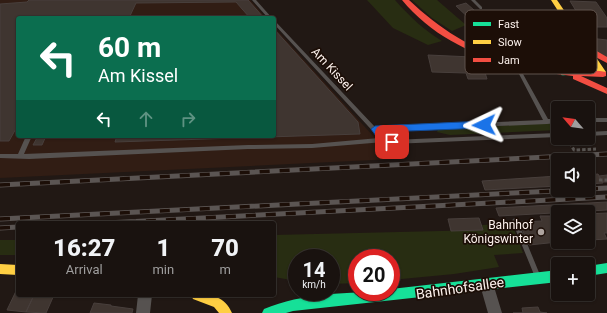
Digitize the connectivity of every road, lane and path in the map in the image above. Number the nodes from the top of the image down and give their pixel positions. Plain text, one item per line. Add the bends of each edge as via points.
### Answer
1 (254, 0) edge
2 (405, 0) edge
3 (473, 0) edge
4 (554, 0) edge
5 (481, 8) dead end
6 (560, 10) edge
7 (268, 16) edge
8 (276, 24) edge
9 (465, 45) edge
10 (597, 55) edge
11 (607, 60) edge
12 (597, 63) edge
13 (520, 74) dead end
14 (566, 74) edge
15 (585, 74) edge
16 (606, 75) edge
17 (607, 91) edge
18 (595, 120) edge
19 (607, 120) edge
20 (546, 122) junction
21 (551, 122) edge
22 (375, 129) junction
23 (607, 133) edge
24 (595, 134) edge
25 (551, 135) edge
26 (29, 138) edge
27 (384, 140) junction
28 (571, 145) edge
29 (596, 149) dead end
30 (0, 156) edge
31 (20, 157) junction
32 (598, 180) dead end
33 (607, 180) edge
34 (515, 221) dead end
35 (607, 268) edge
36 (0, 270) edge
37 (16, 270) edge
38 (595, 270) edge
39 (551, 277) edge
40 (538, 278) junction
41 (487, 285) junction
42 (146, 297) edge
43 (207, 297) edge
44 (143, 313) edge
45 (226, 313) edge
46 (268, 313) edge
47 (495, 313) edge

1 - 7 lane
2 - 9 main road via 432,26
3 - 5 lane
4 - 6 main road
8 - 22 lane, Am Kissel
10 - 11 main road
12 - 16 main road
13 - 20 lane
14 - 17 main road
15 - 16 main road
18 - 19 lane
20 - 21 lane
20 - 22 lane
22 - 27 lane, Am Kissel
23 - 24 lane
25 - 27 lane via 392,142
26 - 31 lane
27 - 31 lane via 312,146
28 - 29 path via 574,150
30 - 31 lane
32 - 33 path
34 - 40 lane
35 - 38 main road
36 - 37 main road
39 - 40 main road, Bahnhofsallee
40 - 41 main road, Bahnhofsallee
41 - 46 main road, Bahnhofsallee via 293,305
41 - 47 street
42 - 44 street
43 - 45 main road via 224,308

